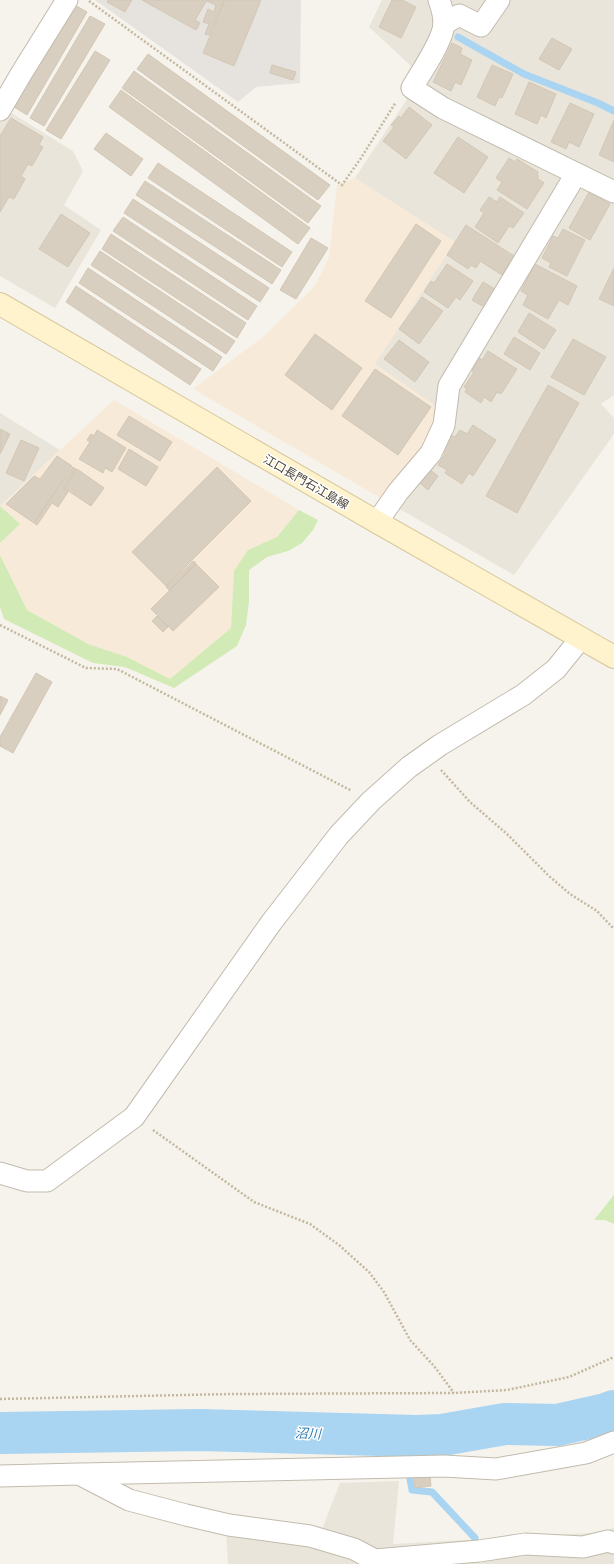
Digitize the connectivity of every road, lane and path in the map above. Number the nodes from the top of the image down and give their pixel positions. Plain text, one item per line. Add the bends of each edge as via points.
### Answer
1 (67, 0) edge
2 (88, 0) edge
3 (439, 0) edge
4 (499, 0) edge
5 (444, 24) junction
6 (412, 88) junction
7 (0, 110) edge
8 (576, 174) junction
9 (614, 192) edge
10 (0, 304) edge
11 (377, 522) junction
12 (0, 625) edge
13 (581, 638) junction
14 (614, 657) edge
15 (431, 751) junction
16 (371, 801) junction
17 (614, 929) edge
18 (134, 1117) junction
19 (0, 1173) edge
20 (614, 1357) edge
21 (454, 1393) junction
22 (0, 1399) edge
23 (614, 1442) edge
24 (79, 1474) junction
25 (0, 1476) edge
26 (614, 1543) edge
27 (375, 1562) edge

1 - 7 street
2 - 6 path via 342,185 402,93
3 - 5 street
4 - 5 street via 481,26 459,15
5 - 6 street via 441,36
6 - 8 street via 443,108
8 - 9 street
8 - 11 street via 449,386 444,425 431,453
10 - 11 main road, 江口長門石江島線
11 - 13 main road, 江口長門石江島線
12 - 16 path via 86,668 117,669
13 - 14 main road, 江口長門石江島線
13 - 15 street via 556,669 523,695
15 - 16 street
15 - 17 path via 441,770 470,802 549,876 570,894 597,911
16 - 18 street via 311,869
18 - 19 street via 47,1181 27,1181
18 - 21 path via 254,1202 310,1224 339,1245 369,1272 384,1292 410,1340
20 - 21 path via 569,1377 507,1390
21 - 22 path
23 - 24 street via 586,1453 496,1469 444,1466
24 - 25 street
24 - 27 street via 129,1500 229,1525 310,1536 354,1549
26 - 27 street via 608,1541 583,1546 525,1544

